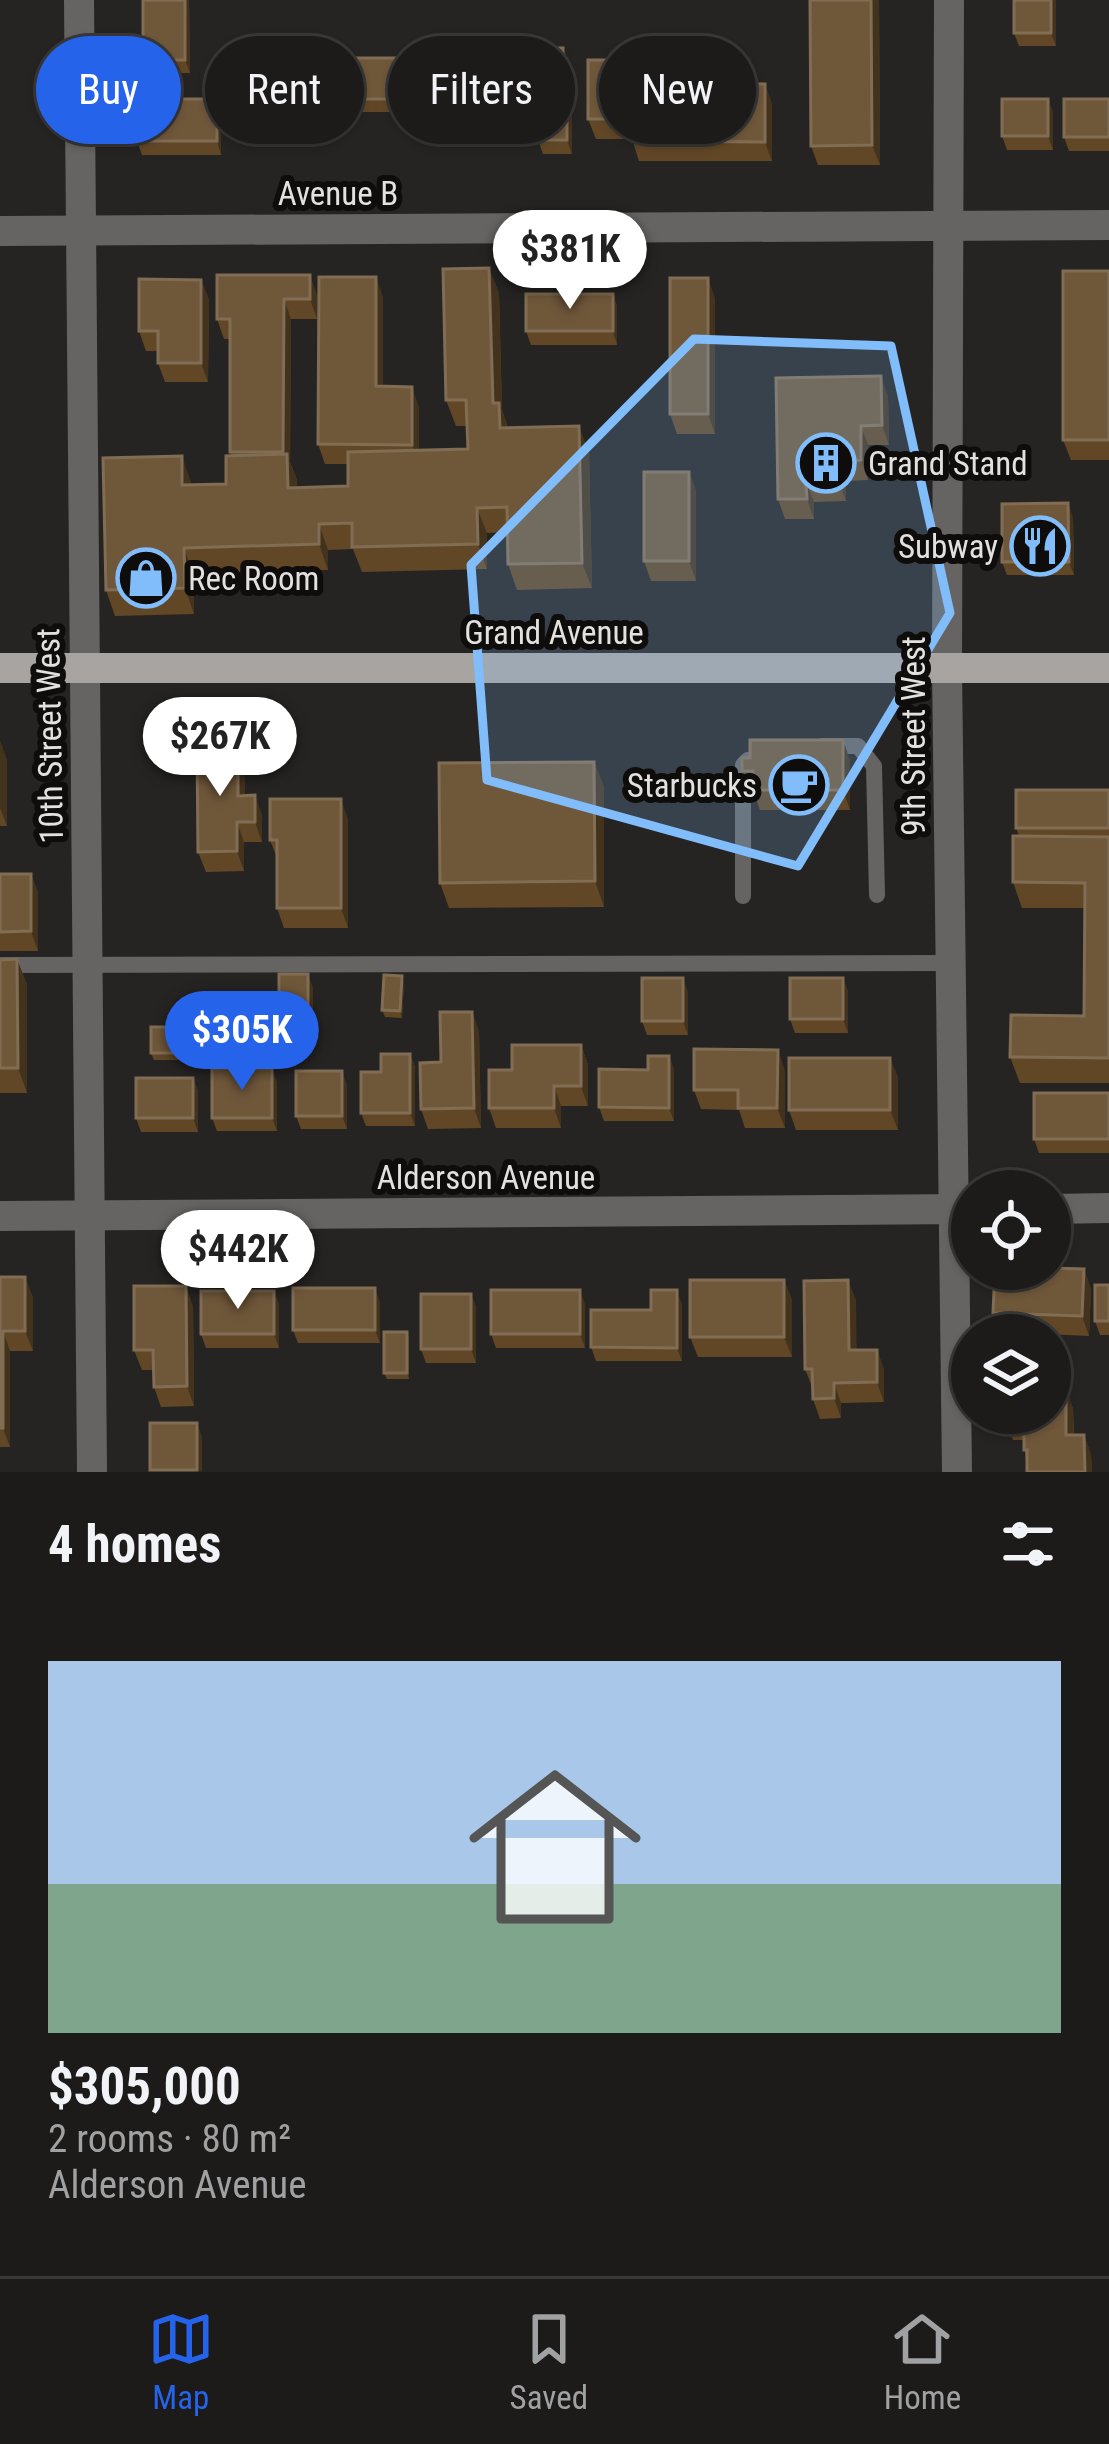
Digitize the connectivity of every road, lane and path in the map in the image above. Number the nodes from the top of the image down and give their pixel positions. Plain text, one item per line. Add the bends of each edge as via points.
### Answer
1 (80, 0) edge
2 (949, 0) edge
3 (949, 225) junction
4 (1109, 225) edge
5 (81, 230) junction
6 (0, 231) edge
7 (0, 668) edge
8 (84, 668) junction
9 (947, 668) junction
10 (1109, 668) edge
11 (760, 746) edge
12 (800, 746) edge
13 (877, 895) dead end
14 (743, 896) dead end
15 (951, 963) junction
16 (0, 965) edge
17 (87, 965) junction
18 (961, 1170) edge
19 (1109, 1208) edge
20 (951, 1209) edge
21 (1071, 1209) edge
22 (0, 1216) edge
23 (90, 1216) junction
24 (961, 1290) edge
25 (92, 1472) edge
26 (956, 1472) edge

1 - 5 street, 10th Street West
2 - 3 street, 9th Street West
3 - 4 street, Avenue B
3 - 5 street, Avenue B
3 - 9 street, 9th Street West
5 - 6 street, Avenue B
5 - 8 street, 10th Street West
7 - 8 main road, Grand Avenue
8 - 9 main road, Grand Avenue
8 - 17 street, 10th Street West
9 - 10 main road, Grand Avenue
9 - 15 street, 9th Street West
11 - 14 lane via 743,765
12 - 13 lane via 858,746 874,766
15 - 17 lane
15 - 18 street, 9th Street West
16 - 17 lane
17 - 23 street, 10th Street West
19 - 21 street
20 - 23 street, Alderson Avenue
22 - 23 street, Alderson Avenue
23 - 25 street, 10th Street West
24 - 26 street, 9th Street West

